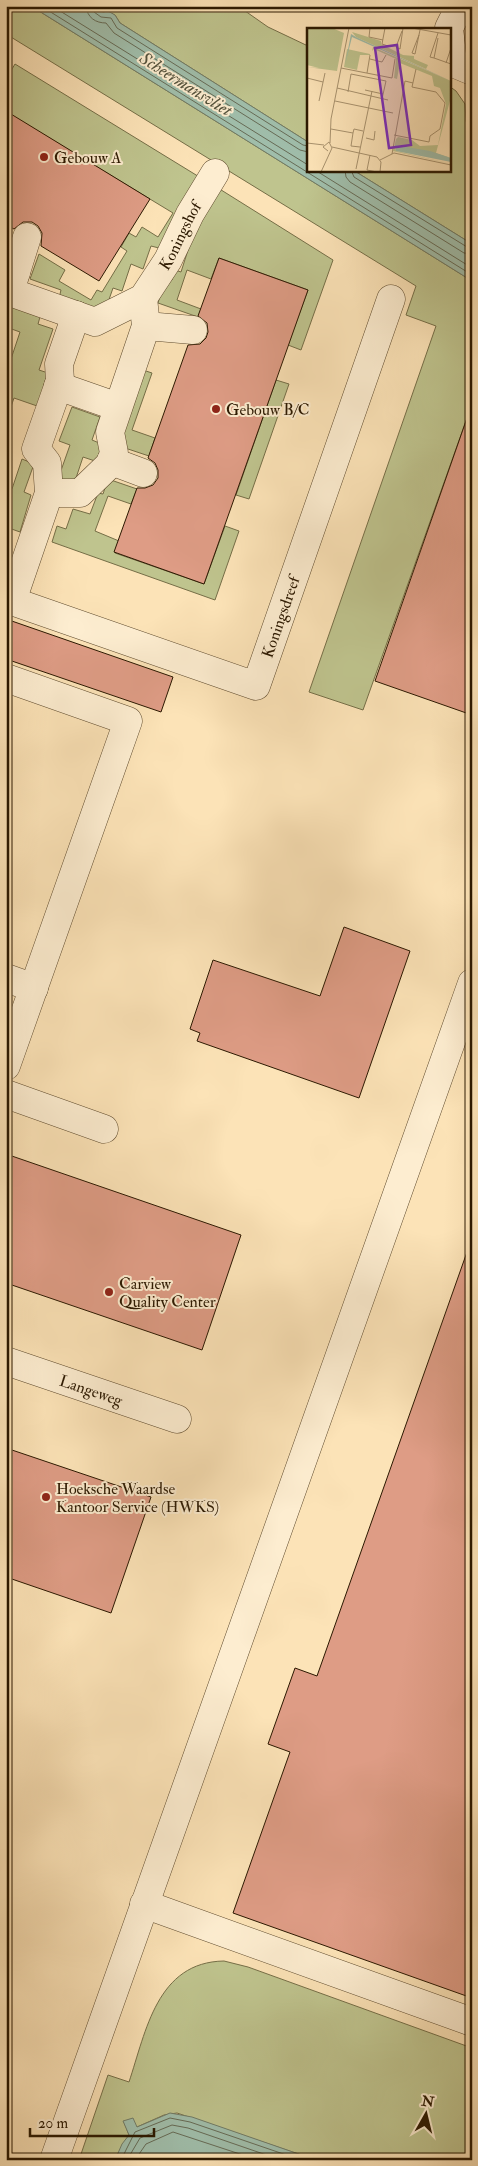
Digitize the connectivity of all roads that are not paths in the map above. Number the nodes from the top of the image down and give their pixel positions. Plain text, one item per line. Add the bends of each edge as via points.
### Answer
1 (460, 6) edge
2 (449, 28) edge
3 (450, 36) edge
4 (472, 71) edge
5 (214, 173) dead end
6 (27, 237) dead end
7 (11, 270) edge
8 (143, 298) junction
9 (391, 299) dead end
10 (76, 315) junction
11 (146, 326) junction
12 (193, 330) dead end
13 (58, 386) junction
14 (118, 407) junction
15 (111, 461) junction
16 (143, 472) dead end
17 (49, 493) junction
18 (9, 600) edge
19 (6, 678) edge
20 (6, 978) edge
21 (472, 983) edge
22 (34, 988) junction
23 (6, 1066) edge
24 (6, 1094) edge
25 (104, 1129) dead end
26 (6, 1360) edge
27 (176, 1419) dead end
28 (144, 1904) junction
29 (472, 2022) edge
30 (54, 2160) edge

1 - 2 street
3 - 4 street via 453,62
5 - 8 street, Koningshof via 168,260
6 - 7 street
7 - 10 street via 10,292
8 - 10 street via 95,322
8 - 11 street
9 - 18 street, Koningsdreef via 256,686
10 - 13 street via 59,364
11 - 12 street
11 - 14 street
13 - 14 street
13 - 17 street via 36,449 47,463
14 - 15 street via 110,432 114,453
15 - 16 street
15 - 17 street via 80,493
17 - 18 street
19 - 22 street via 128,721
20 - 22 street
21 - 28 street
22 - 23 street
24 - 25 street
26 - 27 street, Langeweg
28 - 29 street
28 - 30 street

